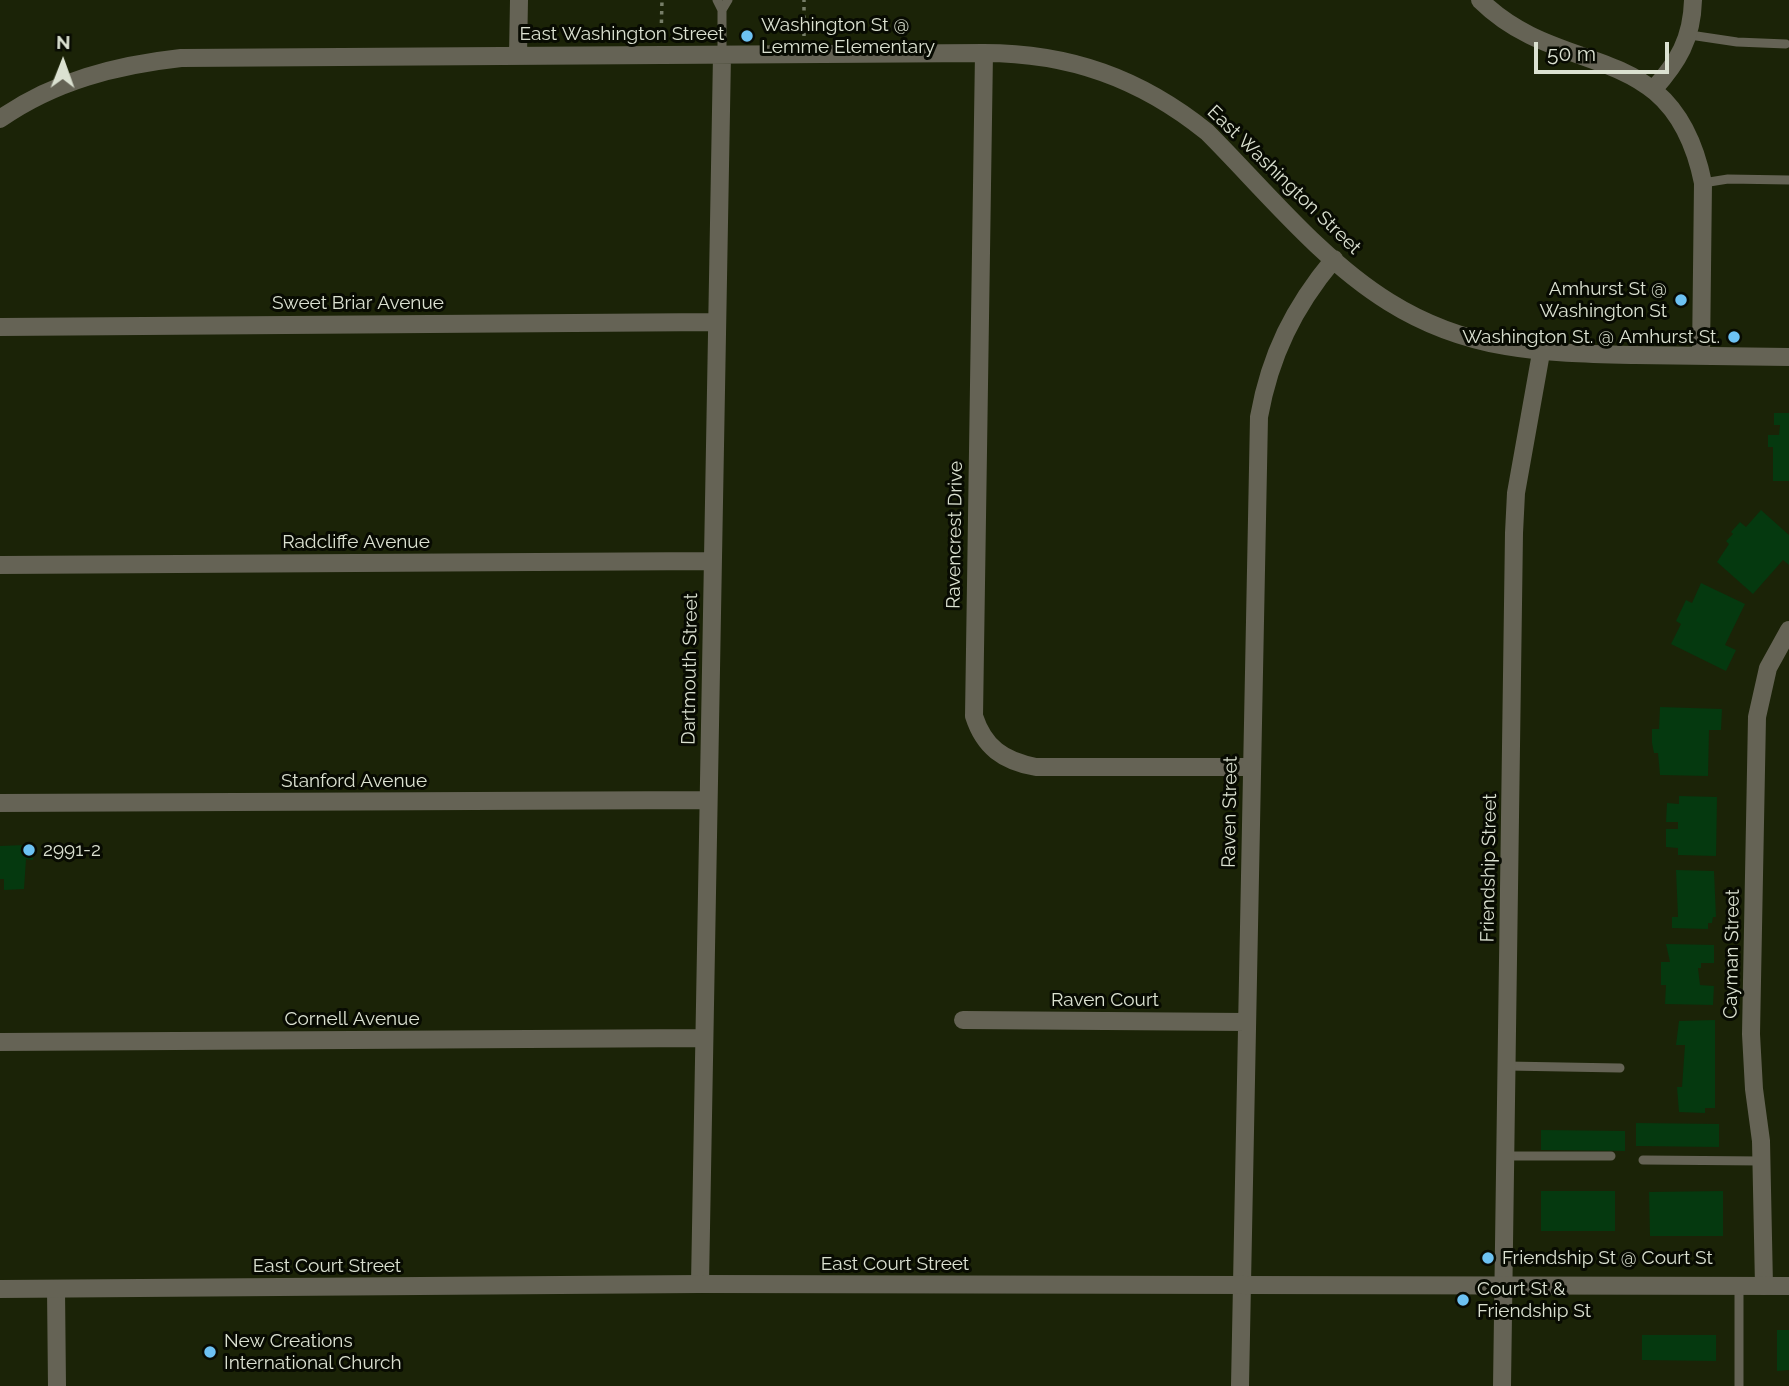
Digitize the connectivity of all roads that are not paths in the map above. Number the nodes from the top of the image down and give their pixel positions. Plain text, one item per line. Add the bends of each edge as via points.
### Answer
1 (519, 0) edge
2 (717, 0) edge
3 (728, 0) edge
4 (1480, 0) edge
5 (1693, 0) edge
6 (722, 10) junction
7 (1690, 35) junction
8 (1786, 44) dead end
9 (984, 54) junction
10 (722, 55) junction
11 (518, 56) junction
12 (1653, 90) junction
13 (0, 119) edge
14 (1789, 180) edge
15 (1703, 183) junction
16 (1334, 259) junction
17 (717, 322) junction
18 (0, 327) edge
19 (1541, 353) junction
20 (1701, 356) junction
21 (1789, 357) edge
22 (713, 561) junction
23 (0, 565) edge
24 (1789, 630) edge
25 (1251, 767) junction
26 (708, 800) junction
27 (0, 803) edge
28 (963, 1020) dead end
29 (1247, 1022) junction
30 (704, 1038) junction
31 (0, 1042) edge
32 (1507, 1066) junction
33 (1620, 1068) dead end
34 (1506, 1156) junction
35 (1611, 1156) dead end
36 (1643, 1160) dead end
37 (1762, 1161) junction
38 (700, 1284) junction
39 (1242, 1285) junction
40 (1504, 1285) junction
41 (1739, 1285) junction
42 (1764, 1286) junction
43 (1789, 1286) edge
44 (0, 1289) edge
45 (56, 1289) junction
46 (57, 1386) edge
47 (1240, 1386) edge
48 (1502, 1386) edge
49 (1738, 1386) edge

1 - 11 street
2 - 6 lane
3 - 6 lane
4 - 12 street via 1494,14 1539,41 1606,63
5 - 7 street
6 - 10 lane
7 - 8 lane
7 - 12 street via 1675,64
9 - 10 street, East Washington Street
9 - 16 street, East Washington Street via 1047,56 1146,90 1207,132
9 - 25 street, Ravencrest Drive via 974,716 979,732 1001,756 1016,764
10 - 11 street, East Washington Street
10 - 17 street, Dartmouth Street
11 - 13 street, East Washington Street via 143,62 71,82
12 - 15 street via 1685,128
14 - 15 lane
15 - 20 street
16 - 19 street, East Washington Street via 1419,319 1484,343
16 - 25 street, Raven Street via 1289,321 1274,354 1259,417
17 - 18 street, Sweet Briar Avenue
17 - 22 street, Dartmouth Street
19 - 20 street, East Washington Street
19 - 32 street, Friendship Street via 1516,494 1514,533
20 - 21 street, East Washington Street
22 - 23 street, Radcliffe Avenue
22 - 26 street, Dartmouth Street
24 - 37 street, Cayman Street via 1768,668 1757,717 1751,1034
25 - 29 street, Raven Street
26 - 27 street, Stanford Avenue
26 - 30 street, Dartmouth Street
28 - 29 street, Raven Court
29 - 39 street, Raven Street
30 - 31 street, Cornell Avenue
30 - 38 street, Dartmouth Street
32 - 33 lane
32 - 34 street, Friendship Street
34 - 35 lane
34 - 40 street, Friendship Street
36 - 37 lane
37 - 42 street, Cayman Street
38 - 39 street, East Court Street
38 - 45 street, East Court Street
39 - 40 street, East Court Street
39 - 47 street, Raven Street
40 - 41 street, East Court Street
40 - 48 street, Friendship Street
41 - 42 street, East Court Street
41 - 49 lane
42 - 43 street, East Court Street
44 - 45 street, East Court Street
45 - 46 street

